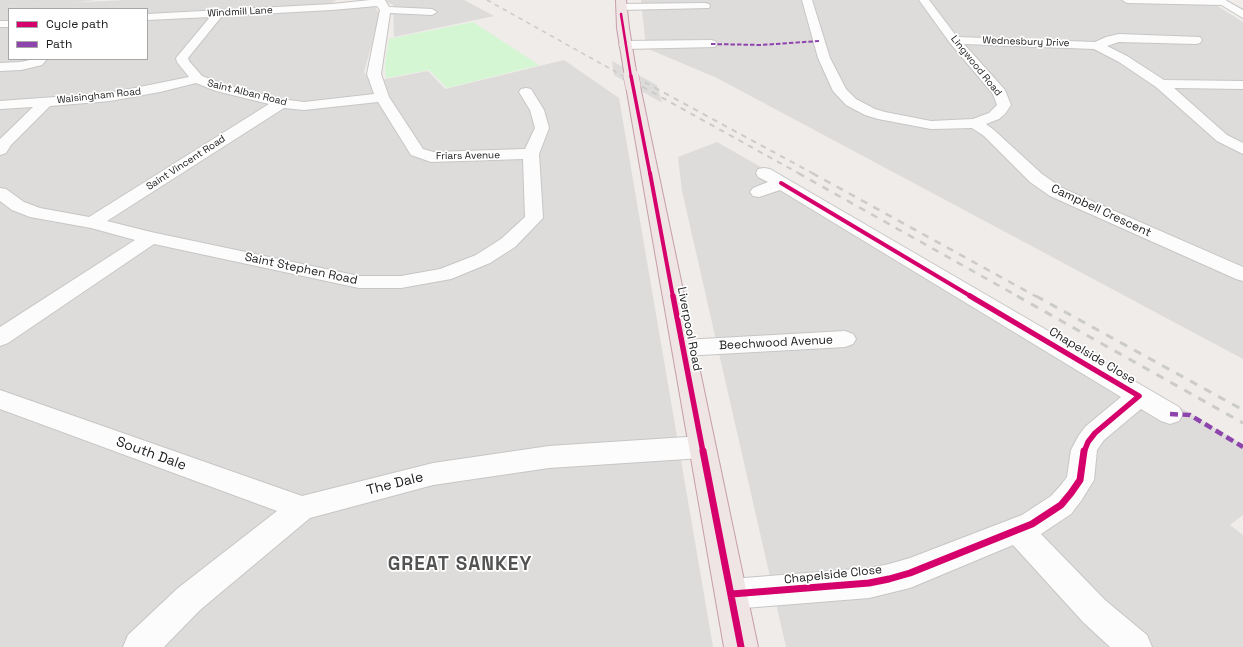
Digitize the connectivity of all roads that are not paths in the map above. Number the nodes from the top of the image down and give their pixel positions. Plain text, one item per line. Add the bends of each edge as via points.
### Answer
1 (807, 0) edge
2 (924, 0) edge
3 (1127, 0) edge
4 (1220, 1) edge
5 (382, 4) edge
6 (621, 4) edge
7 (705, 6) dead end
8 (220, 12) junction
9 (432, 12) dead end
10 (1243, 15) edge
11 (148, 16) edge
12 (954, 40) junction
13 (711, 44) dead end
14 (1210, 44) dead end
15 (625, 45) junction
16 (1097, 46) junction
17 (40, 60) edge
18 (0, 67) edge
19 (197, 79) junction
20 (1161, 84) junction
21 (1243, 85) edge
22 (526, 92) dead end
23 (382, 97) junction
24 (47, 101) junction
25 (281, 103) junction
26 (0, 105) edge
27 (975, 123) junction
28 (1243, 149) edge
29 (0, 150) edge
30 (531, 154) junction
31 (768, 183) dead end
32 (0, 193) edge
33 (92, 223) junction
34 (151, 238) junction
35 (1243, 276) edge
36 (0, 338) edge
37 (845, 339) dead end
38 (683, 348) junction
39 (1139, 396) junction
40 (0, 399) edge
41 (1170, 414) dead end
42 (702, 447) junction
43 (302, 508) junction
44 (1018, 530) junction
45 (732, 594) junction
46 (140, 647) edge
47 (741, 647) edge
48 (1135, 647) edge

1 - 27 street via 824,58 840,91 851,102 870,112 913,123 945,126
2 - 12 street, Lingwood Road
3 - 4 street
4 - 10 street
5 - 8 street, Windmill Lane
5 - 9 street
5 - 23 street, Friars Avenue via 374,74
6 - 7 street
6 - 15 highway, Liverpool Road
8 - 11 street, Windmill Lane
8 - 19 street, Saint Alban Road via 182,58 182,62
12 - 16 street, Wednesbury Drive
12 - 27 street, Lingwood Road via 1003,99 1004,105 1000,111
13 - 15 street
14 - 16 street, Wednesbury Drive via 1196,40 1119,38
15 - 38 highway, Liverpool Road
16 - 20 street, Wednesbury Drive via 1114,53
17 - 18 street via 21,66
19 - 24 street, Walsingham Road via 110,96
19 - 25 street, Saint Alban Road via 221,88
20 - 21 street
20 - 28 street, Wednesbury Drive via 1222,138
22 - 30 street, Saint Stephen Road via 537,110 542,128
23 - 25 street, Saint Alban Road via 304,106
23 - 30 street, Friars Avenue via 417,152 431,157
24 - 26 street, Walsingham Road
24 - 29 street
25 - 33 street, Saint Vincent Road
27 - 35 street, Campbell Crescent via 1036,178 1056,192
30 - 34 street, Saint Stephen Road via 534,218 508,243 483,259 444,275 401,282 359,282
31 - 39 street, Chapelside Close
32 - 33 street, Saint Stephen Road via 18,206 36,213
33 - 34 street, Saint Stephen Road
34 - 36 street
37 - 38 street, Beechwood Avenue
38 - 42 highway, Liverpool Road
39 - 41 street, Chapelside Close
39 - 44 street, Chapelside Close via 1088,442 1084,450 1080,480 1061,505
40 - 43 street, South Dale
42 - 43 street, The Dale via 549,457 433,474
42 - 45 highway, Liverpool Road
43 - 46 street, The Dale via 189,599
44 - 45 street, Chapelside Close via 889,579 869,583
44 - 48 street via 1094,611
45 - 47 highway, Liverpool Road

